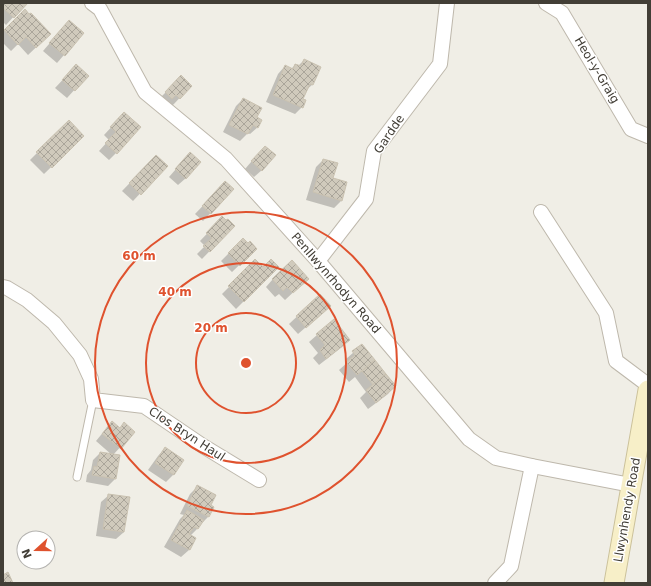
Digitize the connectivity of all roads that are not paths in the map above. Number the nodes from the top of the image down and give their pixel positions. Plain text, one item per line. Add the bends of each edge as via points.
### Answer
1 (92, 3) edge
2 (447, 3) edge
3 (546, 3) edge
4 (648, 136) edge
5 (541, 212) dead end
6 (318, 261) junction
7 (3, 287) edge
8 (648, 385) edge
9 (648, 390) edge
10 (92, 400) junction
11 (532, 466) junction
12 (77, 477) dead end
13 (259, 480) dead end
14 (631, 484) junction
15 (495, 583) edge
16 (614, 583) edge

1 - 6 street, Penllwynrhodyn Road via 100,10 146,92 226,159
2 - 6 street, Gardde via 440,64 374,151 366,199
3 - 4 street, Heol-y-Graig via 562,13 631,128
5 - 8 street via 606,313 616,361
6 - 11 street, Penllwynrhodyn Road via 469,439 496,458
7 - 10 street via 27,300 54,323 80,355 91,379
9 - 14 main road, Llwynhendy Road
10 - 12 lane
10 - 13 street, Clos Bryn Haul via 144,406
11 - 14 street, Penllwynrhodyn Road
11 - 15 street via 511,566
14 - 16 main road, Llwynhendy Road

